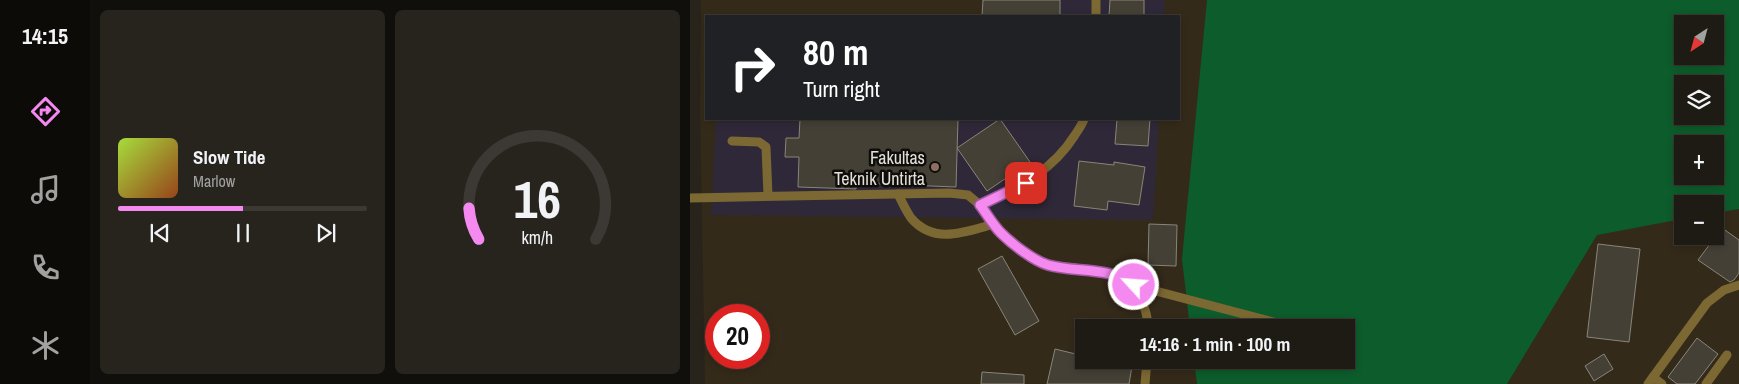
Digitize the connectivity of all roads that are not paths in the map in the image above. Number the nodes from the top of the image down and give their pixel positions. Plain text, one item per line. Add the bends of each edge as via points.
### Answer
1 (1096, 0) edge
2 (1096, 15) edge
3 (1083, 120) edge
4 (732, 141) dead end
5 (898, 194) junction
6 (768, 196) junction
7 (690, 198) edge
8 (980, 205) junction
9 (994, 224) junction
10 (1739, 284) edge
11 (1134, 285) junction
12 (1147, 319) edge
13 (1262, 319) edge
14 (1727, 355) dead end
15 (1146, 369) edge
16 (1651, 381) edge
17 (1145, 384) edge
18 (1662, 384) edge
19 (1706, 384) edge

1 - 2 lane
3 - 8 lane via 1054,162 1026,183
4 - 6 lane via 759,142 766,147
5 - 6 lane
5 - 8 lane via 968,195
5 - 9 lane via 911,218 926,231 939,235
6 - 7 lane
8 - 9 lane
9 - 11 lane via 1000,233 1047,265 1101,271 1124,278
10 - 16 lane via 1724,290 1707,304
11 - 12 lane
11 - 13 lane
14 - 19 lane
15 - 17 lane
16 - 18 lane

